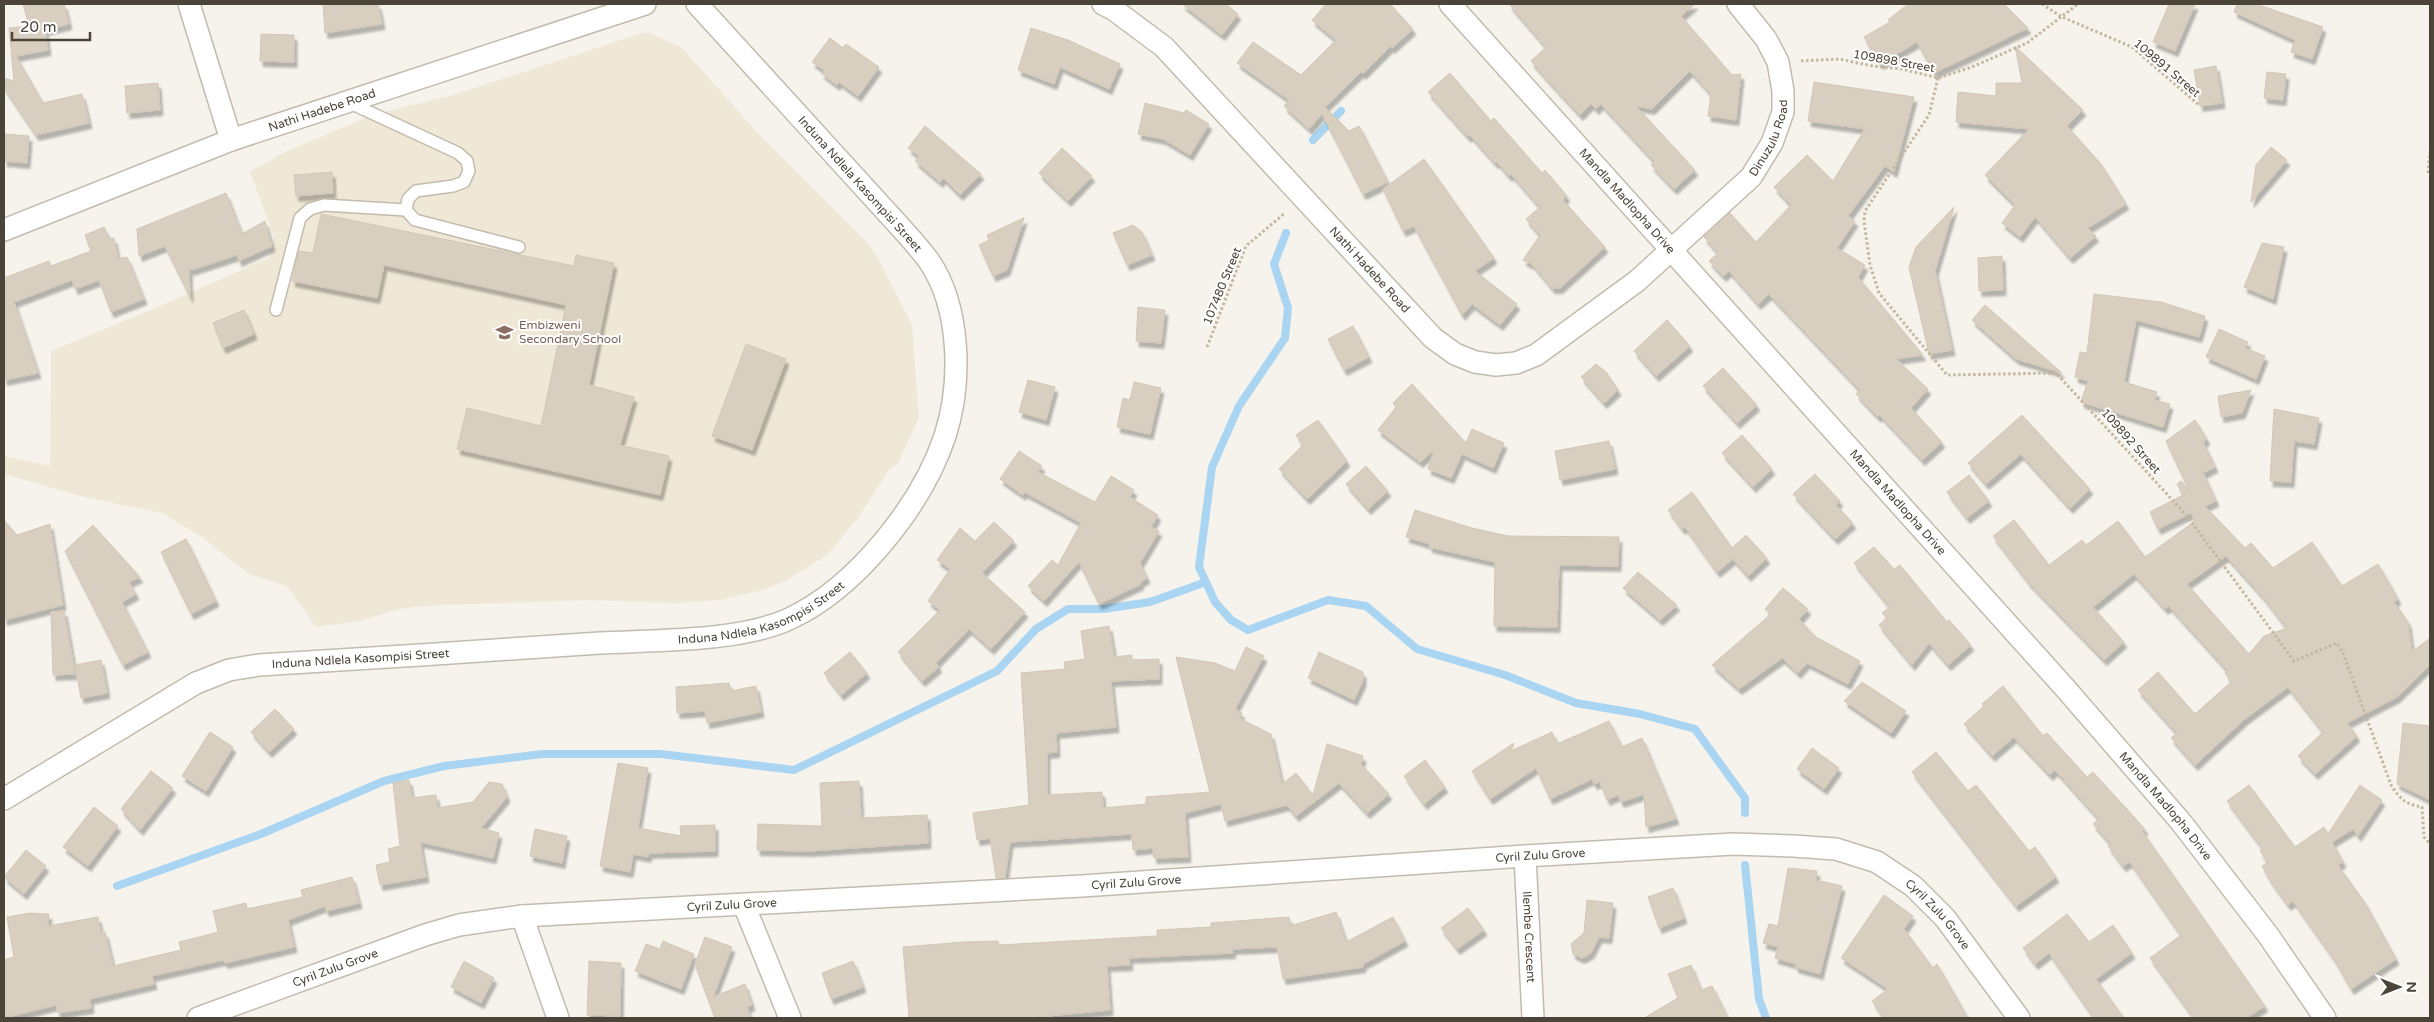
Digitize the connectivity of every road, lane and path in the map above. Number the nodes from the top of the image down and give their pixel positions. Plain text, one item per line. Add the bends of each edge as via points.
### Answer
1 (189, 4) edge
2 (646, 4) edge
3 (697, 4) edge
4 (1103, 4) edge
5 (1450, 4) edge
6 (1738, 4) edge
7 (2042, 4) edge
8 (2078, 4) edge
9 (2061, 17) junction
10 (1778, 62) junction
11 (1938, 78) junction
12 (350, 103) junction
13 (2200, 106) dead end
14 (231, 140) junction
15 (2430, 152) edge
16 (2428, 174) dead end
17 (1304, 196) junction
18 (406, 210) junction
19 (4, 230) edge
20 (518, 247) dead end
21 (1671, 248) junction
22 (276, 310) dead end
23 (1207, 347) dead end
24 (4, 799) edge
25 (2430, 844) edge
26 (1525, 856) junction
27 (744, 905) junction
28 (522, 916) junction
29 (198, 1018) edge
30 (558, 1018) edge
31 (790, 1018) edge
32 (1533, 1018) edge
33 (2019, 1018) edge
34 (2325, 1018) edge

1 - 14 street
2 - 12 street, Nathi Hadebe Road
3 - 24 street, Induna Ndlela Kasompisi Street via 903,230 930,262 943,291 954,332 956,378 951,417 937,460 893,530 864,563 829,594 789,619 757,630 667,639 259,665 229,670 196,683
4 - 17 street, Nathi Hadebe Road via 1164,47
5 - 21 street, Mandla Madlopha Drive
6 - 10 street, Dinuzulu Road via 1766,39
7 - 9 path, 109891 Street
8 - 9 path, 109898 Street
9 - 11 path, 109898 Street via 2027,43
9 - 13 path, 109891 Street via 2132,47
10 - 11 path, 109898 Street via 1840,59
10 - 21 street, Dinuzulu Road via 1783,112 1772,143 1751,177
11 - 25 path, 109892 Street via 1929,115 1865,211 1870,266 1879,293 1947,375 2056,373 2187,516 2294,661 2337,643 2391,786 2408,805 2422,806 2424,838
12 - 14 street, Nathi Hadebe Road
12 - 18 lane via 458,153 468,161 469,171 464,182 416,191 408,199
14 - 19 street, Nathi Hadebe Road
15 - 16 path
17 - 21 street, Nathi Hadebe Road via 1433,338 1455,354 1475,362 1516,363 1536,355 1636,281
17 - 23 path, 107480 Street via 1246,246
18 - 20 lane via 415,220
18 - 22 lane via 324,205 310,209 300,218
21 - 34 street, Mandla Madlopha Drive via 2181,822 2268,935
26 - 27 street, Cyril Zulu Grove
26 - 32 street, Ilembe Crescent
26 - 33 street, Cyril Zulu Grove via 1733,844 1836,849 1877,862 1913,886 1945,918
27 - 28 street, Cyril Zulu Grove
27 - 31 street
28 - 29 street, Cyril Zulu Grove via 459,925 425,935
28 - 30 street

